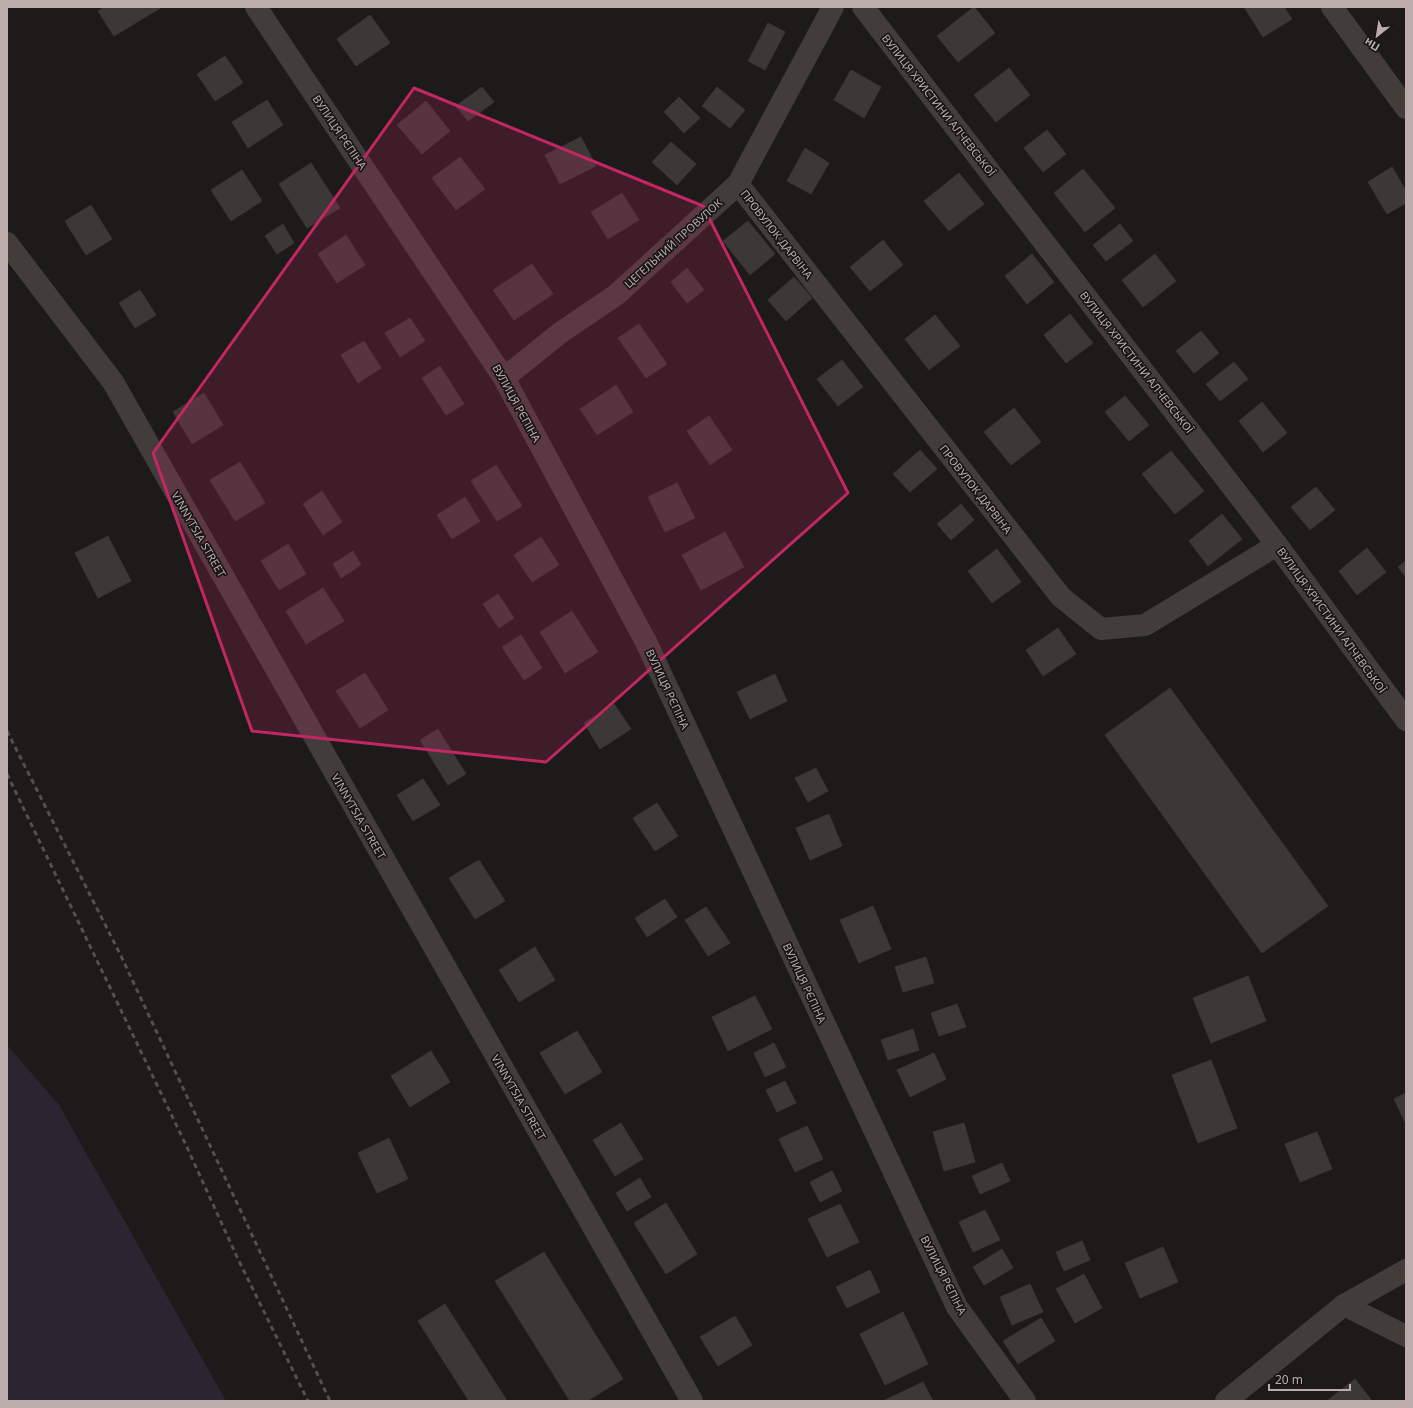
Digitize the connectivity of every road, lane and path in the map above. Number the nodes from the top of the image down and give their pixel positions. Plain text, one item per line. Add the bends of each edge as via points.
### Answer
1 (256, 7) edge
2 (833, 7) edge
3 (863, 7) edge
4 (1332, 7) edge
5 (1406, 108) edge
6 (738, 184) junction
7 (7, 243) edge
8 (504, 378) junction
9 (1277, 545) junction
10 (1406, 720) edge
11 (1406, 1270) edge
12 (1344, 1305) junction
13 (1406, 1336) edge
14 (692, 1401) edge
15 (1025, 1401) edge
16 (1226, 1401) edge

1 - 8 street, ВУЛИЦЯ РЄПІНА
2 - 6 street, ЦЕГЕЛЬНИЙ ПРОВУЛОК
3 - 9 street, ВУЛИЦЯ ХРИСТИНИ АЛЧЕВСЬКОЇ
4 - 5 street
6 - 8 street, ЦЕГЕЛЬНИЙ ПРОВУЛОК via 616,295 560,333
6 - 9 street, ПРОВУЛОК ДАРВІНА via 1061,597 1101,629 1145,625
7 - 14 street, VINNYTSIA STREET via 112,382
8 - 15 street, ВУЛИЦЯ РЄПІНА via 646,642 957,1307
9 - 10 street, ВУЛИЦЯ ХРИСТИНИ АЛЧЕВСЬКОЇ
11 - 12 street
12 - 13 street
12 - 16 street

